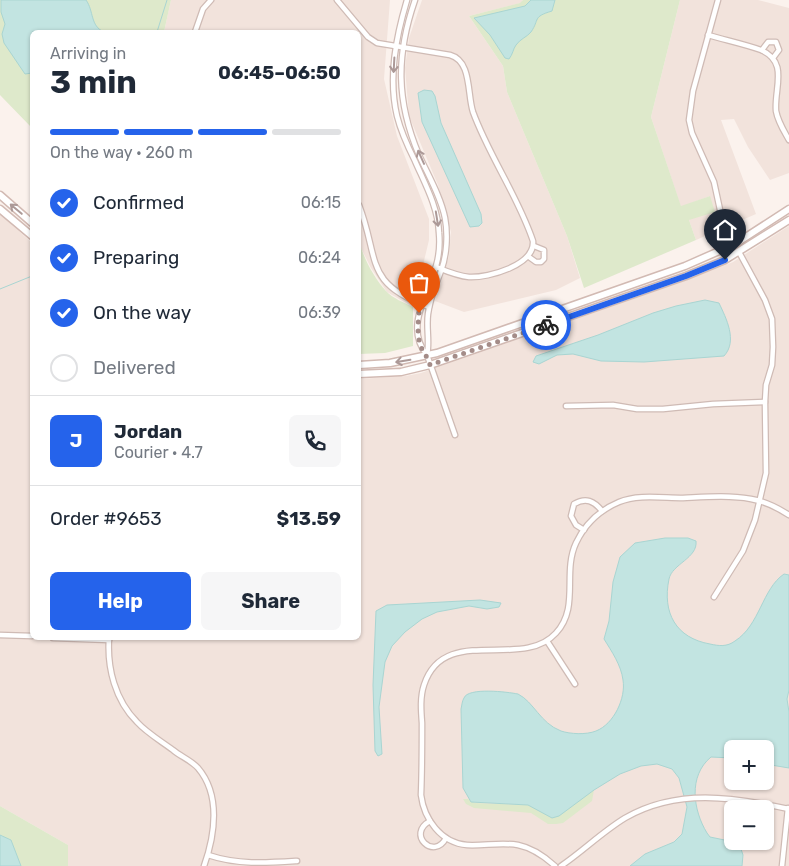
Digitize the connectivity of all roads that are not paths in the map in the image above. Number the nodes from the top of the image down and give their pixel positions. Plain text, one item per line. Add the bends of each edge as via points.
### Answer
1 (211, 0) edge
2 (337, 0) edge
3 (407, 0) edge
4 (415, 0) edge
5 (718, 0) edge
6 (195, 30) edge
7 (708, 35) junction
8 (396, 47) junction
9 (403, 49) junction
10 (762, 50) junction
11 (773, 58) junction
12 (789, 140) edge
13 (0, 195) edge
14 (0, 209) edge
15 (789, 209) edge
16 (361, 212) edge
17 (789, 220) edge
18 (30, 221) edge
19 (767, 224) junction
20 (30, 234) edge
21 (735, 244) junction
22 (534, 246) junction
23 (739, 252) junction
24 (529, 257) junction
25 (436, 267) junction
26 (709, 267) junction
27 (442, 269) junction
28 (421, 304) junction
29 (429, 307) junction
30 (427, 355) junction
31 (361, 365) edge
32 (430, 365) junction
33 (361, 374) edge
34 (765, 402) junction
35 (566, 406) dead end
36 (454, 435) dead end
37 (759, 501) junction
38 (602, 511) junction
39 (789, 515) edge
40 (584, 530) junction
41 (714, 597) dead end
42 (0, 635) edge
43 (30, 636) edge
44 (109, 640) edge
45 (547, 641) junction
46 (575, 684) dead end
47 (788, 809) edge
48 (430, 821) junction
49 (446, 838) junction
50 (208, 855) junction
51 (297, 861) dead end
52 (204, 866) edge
53 (555, 866) edge
54 (561, 866) edge
55 (782, 866) edge

1 - 6 street via 203,9
2 - 8 street via 368,37 377,43
3 - 8 street
4 - 9 street
5 - 7 street
7 - 10 street
7 - 21 street via 689,120 714,182 722,219
8 - 9 street
8 -> 25 street via 393,89 397,116 436,211 439,250
9 - 22 street via 456,57 464,64 473,111
27 -> 9 street via 447,236 445,216 404,112 400,75
10 - 11 street
10 - 11 street via 768,42 776,42 779,50
11 - 12 street via 780,70 776,104 778,118
18 -> 13 main road
14 - 20 main road
15 - 19 main road
16 - 28 street via 376,267 384,281 393,290
17 - 23 main road
19 - 21 main road
19 - 23 main road
21 - 26 main road
21 - 30 main road via 685,266
22 - 24 street
22 - 24 street via 544,250 544,259 536,262
23 - 26 main road
23 - 34 street via 772,319 774,347
24 - 27 street via 521,264 484,276 462,276
25 - 27 street
25 - 28 street
26 - 32 main road
27 - 29 street via 433,287
28 - 29 street
28 - 30 street via 418,333
29 - 30 street
30 -> 31 main road
30 - 32 street
32 - 33 main road via 401,372
32 - 36 street
34 - 35 street via 663,409
34 - 37 street via 767,462
37 - 38 street via 715,496 644,498 620,502
37 - 39 street
37 - 41 street via 743,551
38 - 40 street
38 - 40 street via 591,501 581,500 574,504 571,516
40 - 45 street via 572,553 568,614
42 - 43 street
44 - 50 street via 111,672 119,698 137,722 197,766 205,779 214,808
45 - 46 street
45 - 48 street via 524,649 463,651 436,665 427,678 422,695 421,794
47 - 54 street via 733,798 678,798 625,819
47 - 55 street
48 - 49 street
48 - 49 street via 421,829 424,843 437,846
49 - 53 street via 467,845 519,845 537,852
50 - 51 street via 250,863
50 - 52 street

